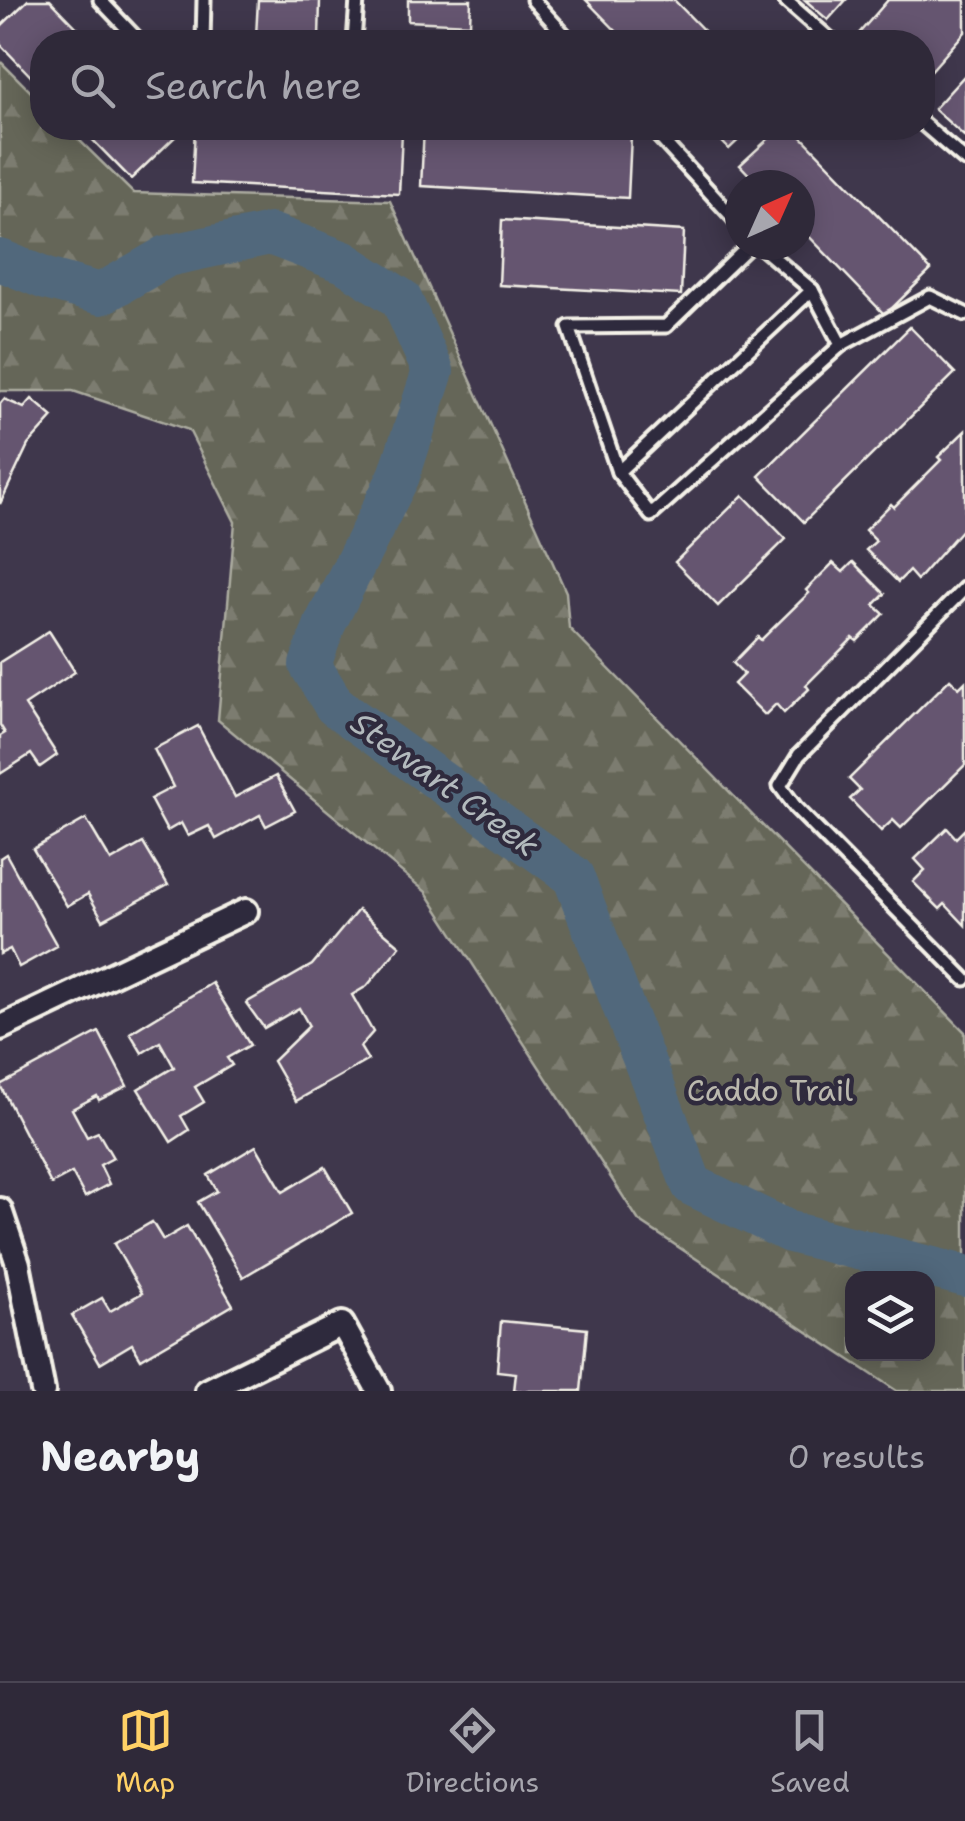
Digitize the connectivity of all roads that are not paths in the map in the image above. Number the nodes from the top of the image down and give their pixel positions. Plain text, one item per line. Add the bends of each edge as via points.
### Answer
1 (100, 0) edge
2 (204, 0) edge
3 (357, 0) edge
4 (532, 0) edge
5 (785, 0) edge
6 (129, 30) edge
7 (203, 30) edge
8 (355, 30) edge
9 (561, 30) edge
10 (819, 30) edge
11 (935, 133) edge
12 (661, 140) edge
13 (965, 160) edge
14 (725, 209) edge
15 (734, 260) edge
16 (777, 260) edge
17 (812, 290) junction
18 (965, 314) edge
19 (841, 345) junction
20 (618, 472) junction
21 (965, 588) edge
22 (246, 912) dead end
23 (965, 979) edge
24 (0, 1028) edge
25 (0, 1210) edge
26 (44, 1391) edge
27 (207, 1391) edge
28 (380, 1391) edge

1 - 6 lane
2 - 7 lane
3 - 8 lane
4 - 9 lane
5 - 10 lane
11 - 13 lane
12 - 14 lane
15 - 20 lane via 666,326 569,327
16 - 17 lane
17 - 19 lane
17 - 20 lane
18 - 19 lane via 930,297
19 - 20 lane via 652,515
21 - 23 lane via 799,755 780,786
22 - 24 street
25 - 26 street
27 - 28 street via 342,1324

